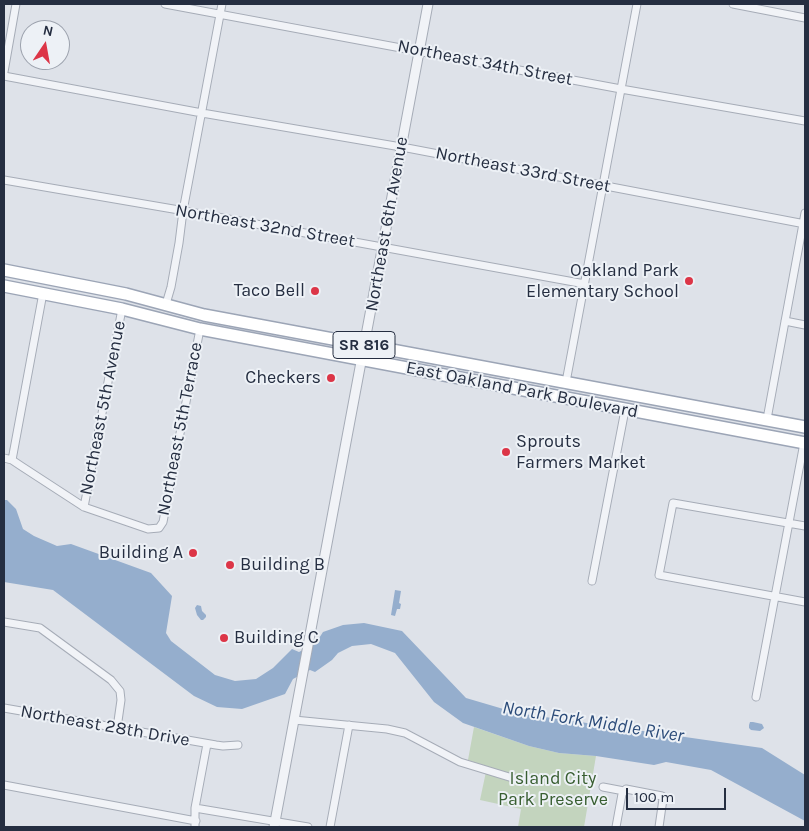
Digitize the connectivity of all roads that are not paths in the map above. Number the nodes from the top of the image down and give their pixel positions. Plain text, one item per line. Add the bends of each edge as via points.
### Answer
1 (16, 4) edge
2 (165, 4) edge
3 (222, 4) edge
4 (428, 4) edge
5 (637, 4) edge
6 (733, 4) edge
7 (220, 14) junction
8 (805, 18) edge
9 (419, 51) junction
10 (4, 72) edge
11 (4, 76) edge
12 (621, 89) junction
13 (202, 114) junction
14 (805, 121) edge
15 (401, 147) junction
16 (4, 180) edge
17 (603, 185) junction
18 (183, 211) junction
19 (805, 213) edge
20 (804, 224) edge
21 (383, 248) junction
22 (4, 270) edge
23 (64, 282) junction
24 (585, 284) junction
25 (4, 286) edge
26 (43, 293) junction
27 (166, 304) junction
28 (122, 309) junction
29 (136, 312) junction
30 (785, 321) junction
31 (805, 325) edge
32 (200, 329) junction
33 (364, 345) junction
34 (362, 360) junction
35 (566, 382) junction
36 (602, 389) junction
37 (637, 396) junction
38 (586, 402) junction
39 (625, 410) junction
40 (767, 419) junction
41 (690, 422) junction
42 (805, 427) edge
43 (805, 443) edge
44 (4, 458) edge
45 (12, 460) junction
46 (84, 507) junction
47 (789, 523) junction
48 (805, 526) edge
49 (592, 581) dead end
50 (775, 596) junction
51 (805, 602) edge
52 (4, 622) edge
53 (756, 697) dead end
54 (4, 708) edge
55 (294, 720) junction
56 (349, 725) junction
57 (117, 728) junction
58 (207, 744) junction
59 (238, 745) dead end
60 (519, 780) dead end
61 (4, 785) edge
62 (603, 787) dead end
63 (624, 791) junction
64 (195, 808) junction
65 (195, 824) edge
66 (275, 825) edge
67 (308, 827) edge
68 (330, 827) edge
69 (616, 827) edge
70 (659, 827) edge

1 - 10 street
2 - 7 street, Northeast 34th Street
3 - 7 street
4 - 9 street, Northeast 6th Avenue
5 - 12 street
6 - 8 street
7 - 9 street, Northeast 34th Street
7 - 13 street
9 - 12 street, Northeast 34th Street
9 - 15 street, Northeast 6th Avenue
11 - 13 street, Northeast 33rd Street
12 - 14 street, Northeast 34th Street
12 - 17 street
13 - 15 street, Northeast 33rd Street
13 - 18 street
15 - 17 street, Northeast 33rd Street
15 - 21 street, Northeast 6th Avenue
16 - 18 street, Northeast 32nd Street
17 - 20 street, Northeast 33rd Street
17 - 24 street
18 - 21 street, Northeast 32nd Street
18 - 27 street
19 - 20 street
20 - 30 street
21 - 24 street, Northeast 32nd Street
21 - 33 street, Northeast 6th Avenue
22 - 23 main road, East Oakland Park Boulevard / SR 816
23 - 26 main road via 46,288
23 - 27 main road, East Oakland Park Boulevard / SR 816
24 - 35 street
25 - 26 main road, East Oakland Park Boulevard / SR 816
26 - 28 main road, East Oakland Park Boulevard / SR 816
26 - 45 street
27 - 29 main road via 159,310
27 - 33 main road, East Oakland Park Boulevard / SR 816 via 204,315
28 - 29 main road, East Oakland Park Boulevard / SR 816
28 - 46 street, Northeast 5th Avenue
29 - 32 main road, East Oakland Park Boulevard / SR 816
30 - 31 street
30 - 40 street
32 - 34 main road, East Oakland Park Boulevard / SR 816
32 - 46 street, Northeast 5th Terrace via 163,522 159,528 148,528
33 - 34 street, Northeast 6th Avenue
33 - 35 main road, East Oakland Park Boulevard / SR 816
34 - 38 main road, East Oakland Park Boulevard / SR 816
34 - 55 street, Northeast 6th Avenue
35 - 36 main road, East Oakland Park Boulevard / SR 816
36 - 37 main road, East Oakland Park Boulevard / SR 816
36 - 38 main road via 596,400
37 - 39 main road via 628,402
37 - 40 main road, East Oakland Park Boulevard / SR 816
38 - 39 main road, East Oakland Park Boulevard / SR 816
39 - 41 main road, East Oakland Park Boulevard / SR 816
39 - 49 street
40 - 41 main road via 756,427 705,418
40 - 42 main road, East Oakland Park Boulevard / SR 816
41 - 43 main road, East Oakland Park Boulevard / SR 816
43 - 47 street
44 - 45 street
45 - 46 street
47 - 48 street
47 - 50 street
47 - 50 street via 673,504 659,575
50 - 51 street
50 - 53 street
52 - 57 street via 40,628 111,680 120,691 122,700
54 - 57 street, Northeast 28th Drive
55 - 56 street
55 - 66 street, Northeast 6th Avenue
56 - 60 street via 405,733 460,762
56 - 68 street
57 - 58 street, Northeast 28th Drive
58 - 59 street
58 - 64 street
61 - 65 street
62 - 63 street
63 - 69 street
63 - 70 street via 664,798
64 - 65 street
64 - 66 street
66 - 67 street

